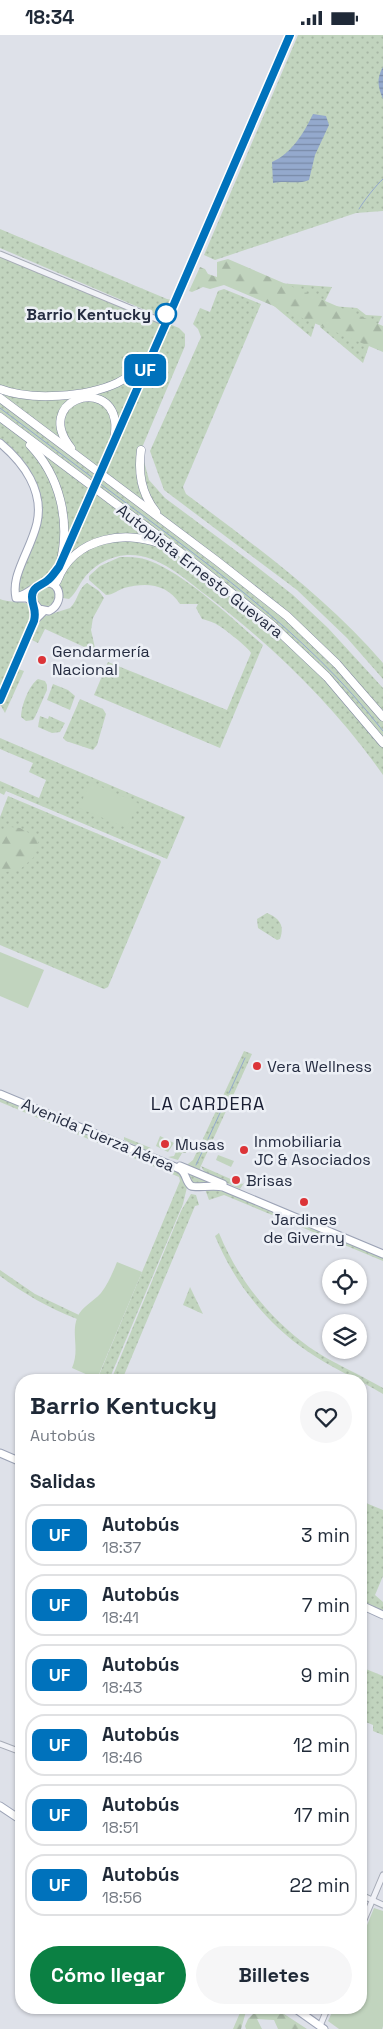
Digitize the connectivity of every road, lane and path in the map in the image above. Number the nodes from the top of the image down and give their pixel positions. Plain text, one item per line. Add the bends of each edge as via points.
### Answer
1 (0, 254) edge
2 (166, 323) joint
3 (153, 353) junction
4 (0, 389) edge
5 (84, 392) junction
6 (0, 398) edge
7 (4, 420) edge
8 (120, 427) junction
9 (114, 440) junction
10 (0, 443) edge
11 (140, 450) dead end
12 (79, 457) junction
13 (168, 524) junction
14 (184, 555) junction
15 (60, 566) junction
16 (44, 583) junction
17 (58, 586) junction
18 (35, 589) junction
19 (16, 597) junction
20 (34, 604) junction
21 (44, 611) junction
22 (34, 621) junction
23 (0, 701) edge
24 (383, 717) edge
25 (383, 743) edge
26 (0, 1090) edge
27 (0, 1094) edge
28 (10, 1096) junction
29 (199, 1174) junction
30 (188, 1181) junction
31 (202, 1185) junction
32 (383, 1252) edge
33 (0, 1453) edge
34 (15, 1459) edge
35 (367, 1608) edge
36 (383, 1615) edge
37 (0, 1743) edge
38 (15, 1749) edge
39 (0, 1806) edge
40 (15, 1816) edge
41 (383, 1875) edge
42 (367, 1898) edge
43 (372, 1900) junction
44 (383, 1905) edge
45 (367, 1912) edge
46 (303, 2014) edge
47 (326, 2014) edge
48 (322, 2028) edge

1 - 2 street
2 - 3 main road
3 - 5 highway via 118,383
3 - 8 main road
4 - 5 highway via 34,396
5 - 8 highway via 97,393 108,399
6 - 12 highway, Autopista Ernesto Guevara
7 - 14 highway, Autopista Ernesto Guevara
7 - 15 highway via 38,453 56,482 64,541
8 - 9 main road
9 - 12 highway via 115,420 106,403 94,397 78,398 65,407 60,422 64,436
9 - 15 main road, bridge
10 - 19 main road via 27,472 38,500 38,521 16,580
11 - 13 highway via 139,468 146,496
12 - 13 highway, Autopista Ernesto Guevara
13 - 24 highway, Autopista Ernesto Guevara via 287,617 337,664
14 - 17 highway via 145,538 113,538 94,544 66,565
14 - 25 highway, Autopista Ernesto Guevara via 287,638 327,677
15 - 16 main road
15 - 17 main road
16 - 17 main road
16 - 18 main road
17 - 21 main road via 60,597 57,606
18 - 19 main road
18 - 20 main road via 32,596
19 - 20 main road via 27,598
20 - 21 main road
20 - 22 main road
21 - 22 main road
22 - 23 main road
26 - 28 main road, Avenida Fuerza Aérea
27 - 28 main road, Avenida Fuerza Aérea
28 - 29 main road, Avenida Fuerza Aérea
28 - 30 main road, Avenida Fuerza Aérea via 180,1169
29 - 30 main road via 191,1174
29 - 31 main road
29 - 32 main road, Avenida Fuerza Aérea
30 - 31 main road, Avenida Fuerza Aérea via 193,1188
31 - 32 main road, Avenida Fuerza Aérea via 223,1187
33 - 34 main road
35 - 36 main road
37 - 38 street
39 - 40 main road
41 - 43 street
42 - 43 street
43 - 44 street
43 - 45 street
46 - 48 main road
47 - 48 street

